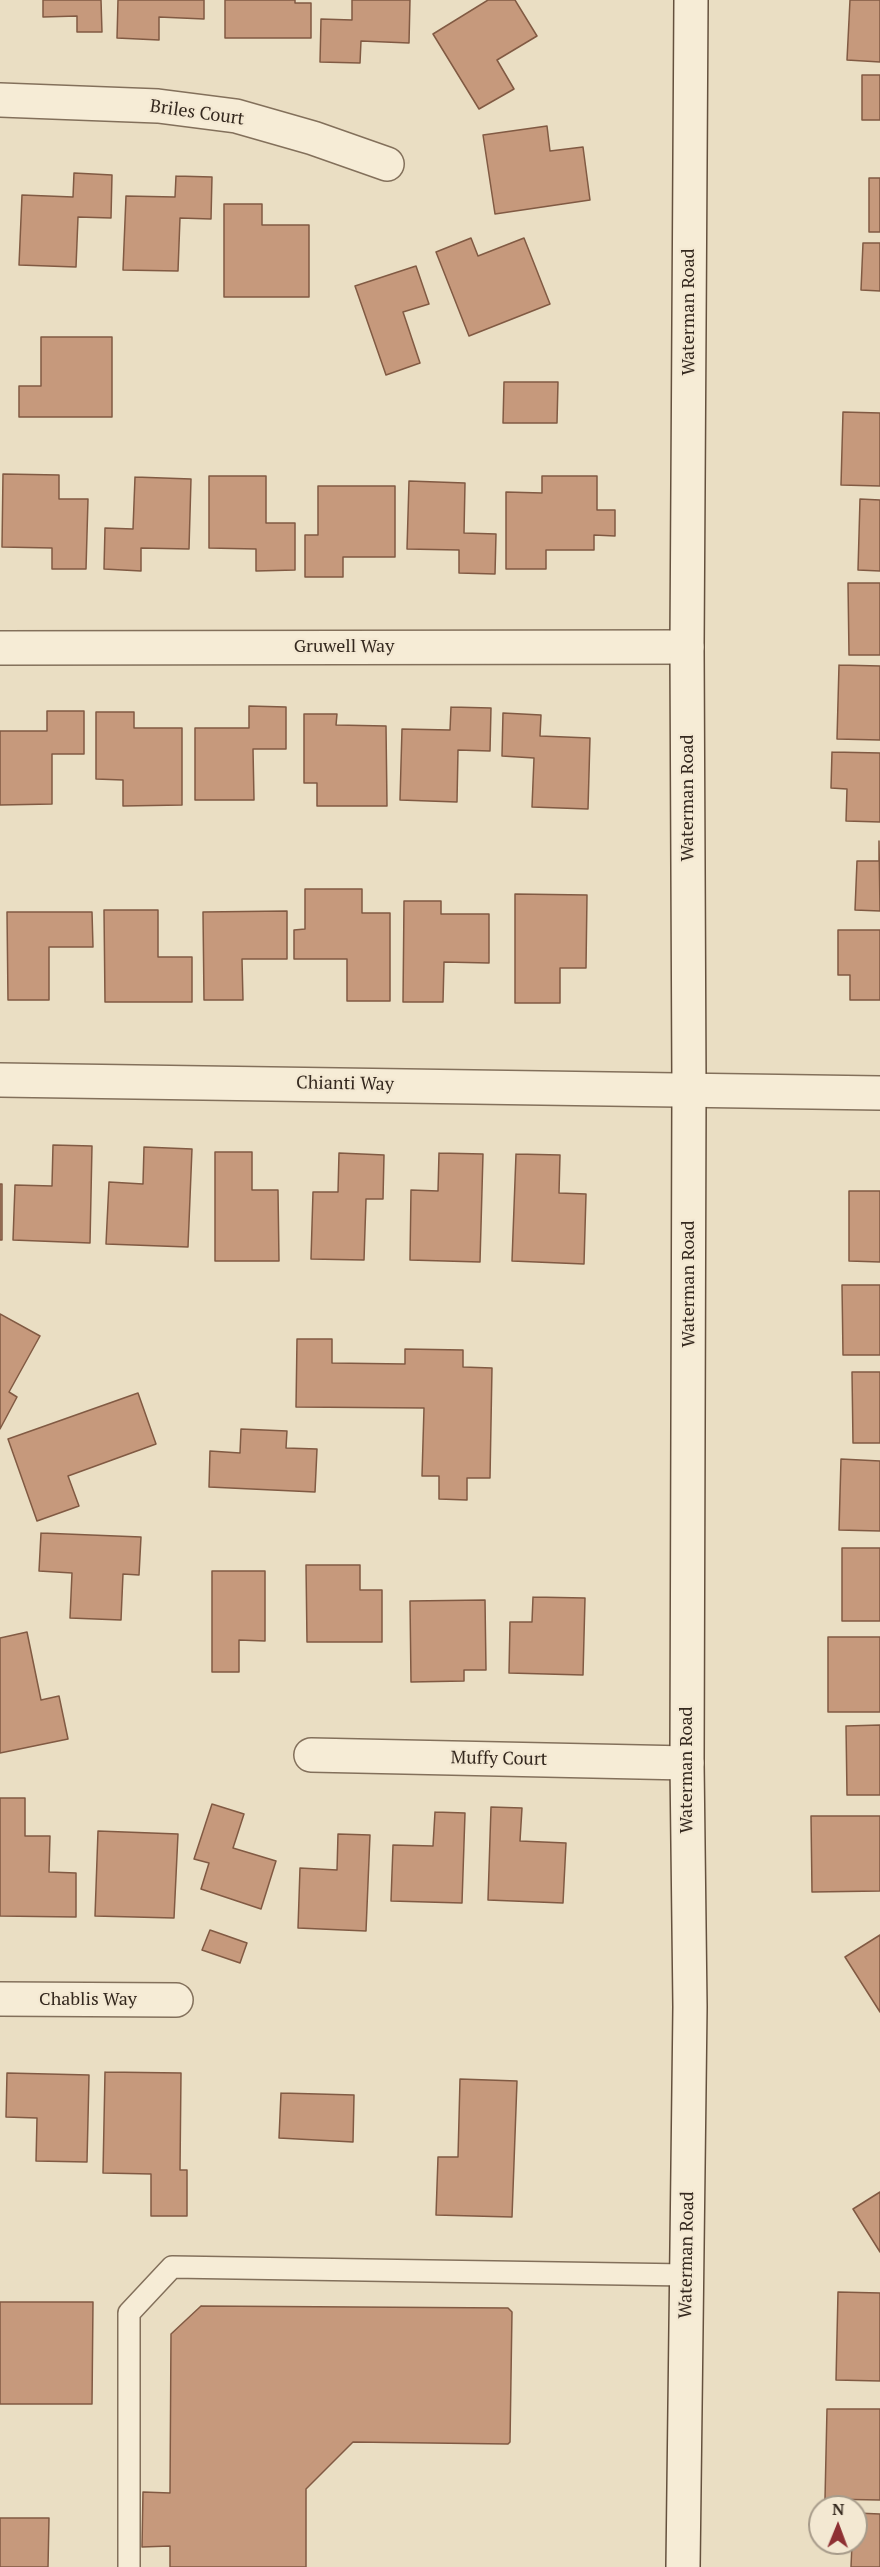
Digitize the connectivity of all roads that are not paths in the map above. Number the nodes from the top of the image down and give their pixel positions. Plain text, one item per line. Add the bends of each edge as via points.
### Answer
1 (691, 0) edge
2 (0, 100) edge
3 (387, 164) dead end
4 (687, 647) junction
5 (0, 648) edge
6 (0, 1080) edge
7 (689, 1088) junction
8 (880, 1093) edge
9 (311, 1755) dead end
10 (687, 1763) junction
11 (0, 1999) edge
12 (176, 2000) dead end
13 (687, 2275) junction
14 (129, 2567) edge
15 (683, 2567) edge

1 - 4 main road, Waterman Road
2 - 3 main road, Briles Court via 158,106 236,116
4 - 5 main road, Gruwell Way
4 - 7 main road, Waterman Road
6 - 7 main road, Chianti Way
7 - 8 main road, Chianti Way
7 - 10 main road, Waterman Road
9 - 10 main road, Muffy Court
10 - 13 main road, Waterman Road
11 - 12 main road, Chablis Way
13 - 14 lane via 172,2267 129,2313
13 - 15 main road, Waterman Road

